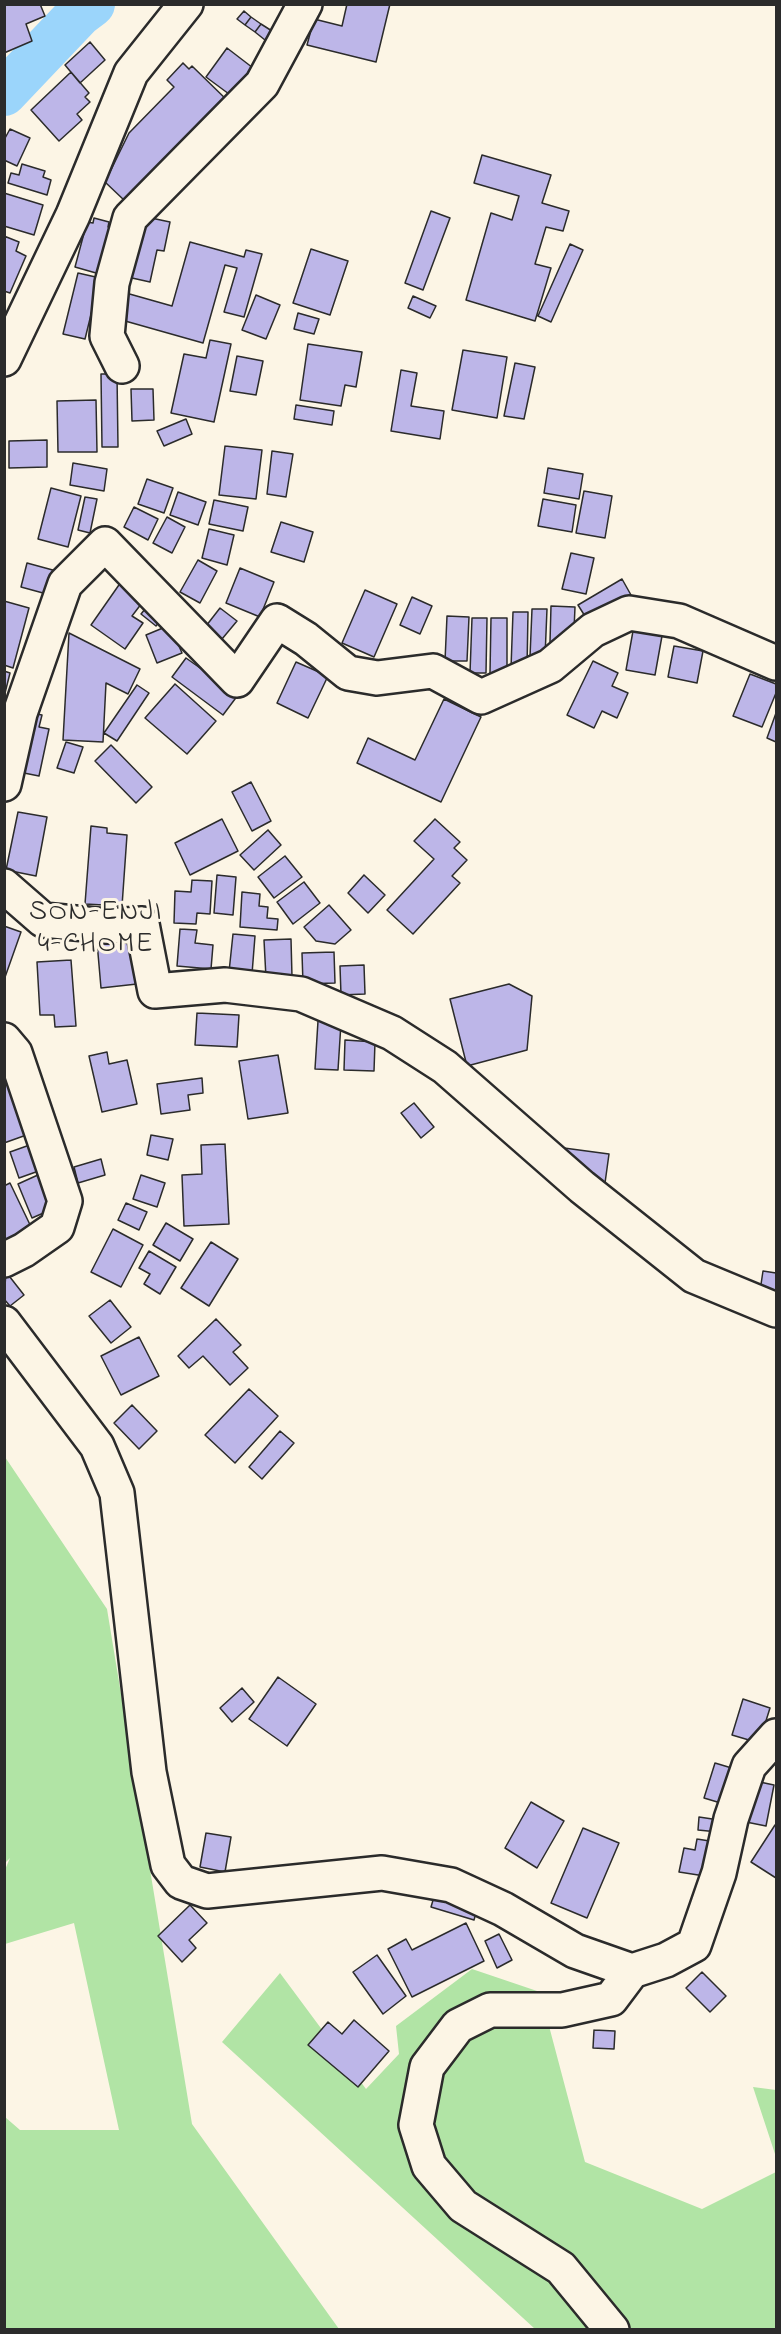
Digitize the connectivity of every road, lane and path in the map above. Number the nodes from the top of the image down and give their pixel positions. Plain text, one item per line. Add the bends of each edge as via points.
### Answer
1 (186, 4) edge
2 (305, 4) edge
3 (4, 359) edge
4 (122, 366) dead end
5 (777, 663) edge
6 (4, 784) edge
7 (4, 886) edge
8 (4, 1040) edge
9 (4, 1260) edge
10 (777, 1310) edge
11 (4, 1323) edge
12 (777, 1736) edge
13 (632, 1971) junction
14 (612, 2330) edge

1 - 3 street via 131,73 73,214
2 - 4 street via 262,84 130,218 112,283 107,336
5 - 6 street via 679,621 629,613 593,630 550,666 481,697 433,671 377,678 348,673 277,621 237,680 105,544 65,584 20,713
7 - 10 street via 44,920 107,926 142,924 155,991 225,985 301,994 392,1033 445,1067 582,1187 694,1276
8 - 9 street via 15,1053 65,1202 57,1227
11 - 13 street via 98,1446 117,1493 149,1772 168,1865 181,1882 207,1891 382,1873 451,1885 503,1909 575,1951
12 - 13 street via 749,1766 694,1945
13 - 14 street via 611,1999 562,2010 490,2010 458,2026 427,2067 417,2125 429,2166 463,2206 561,2268

